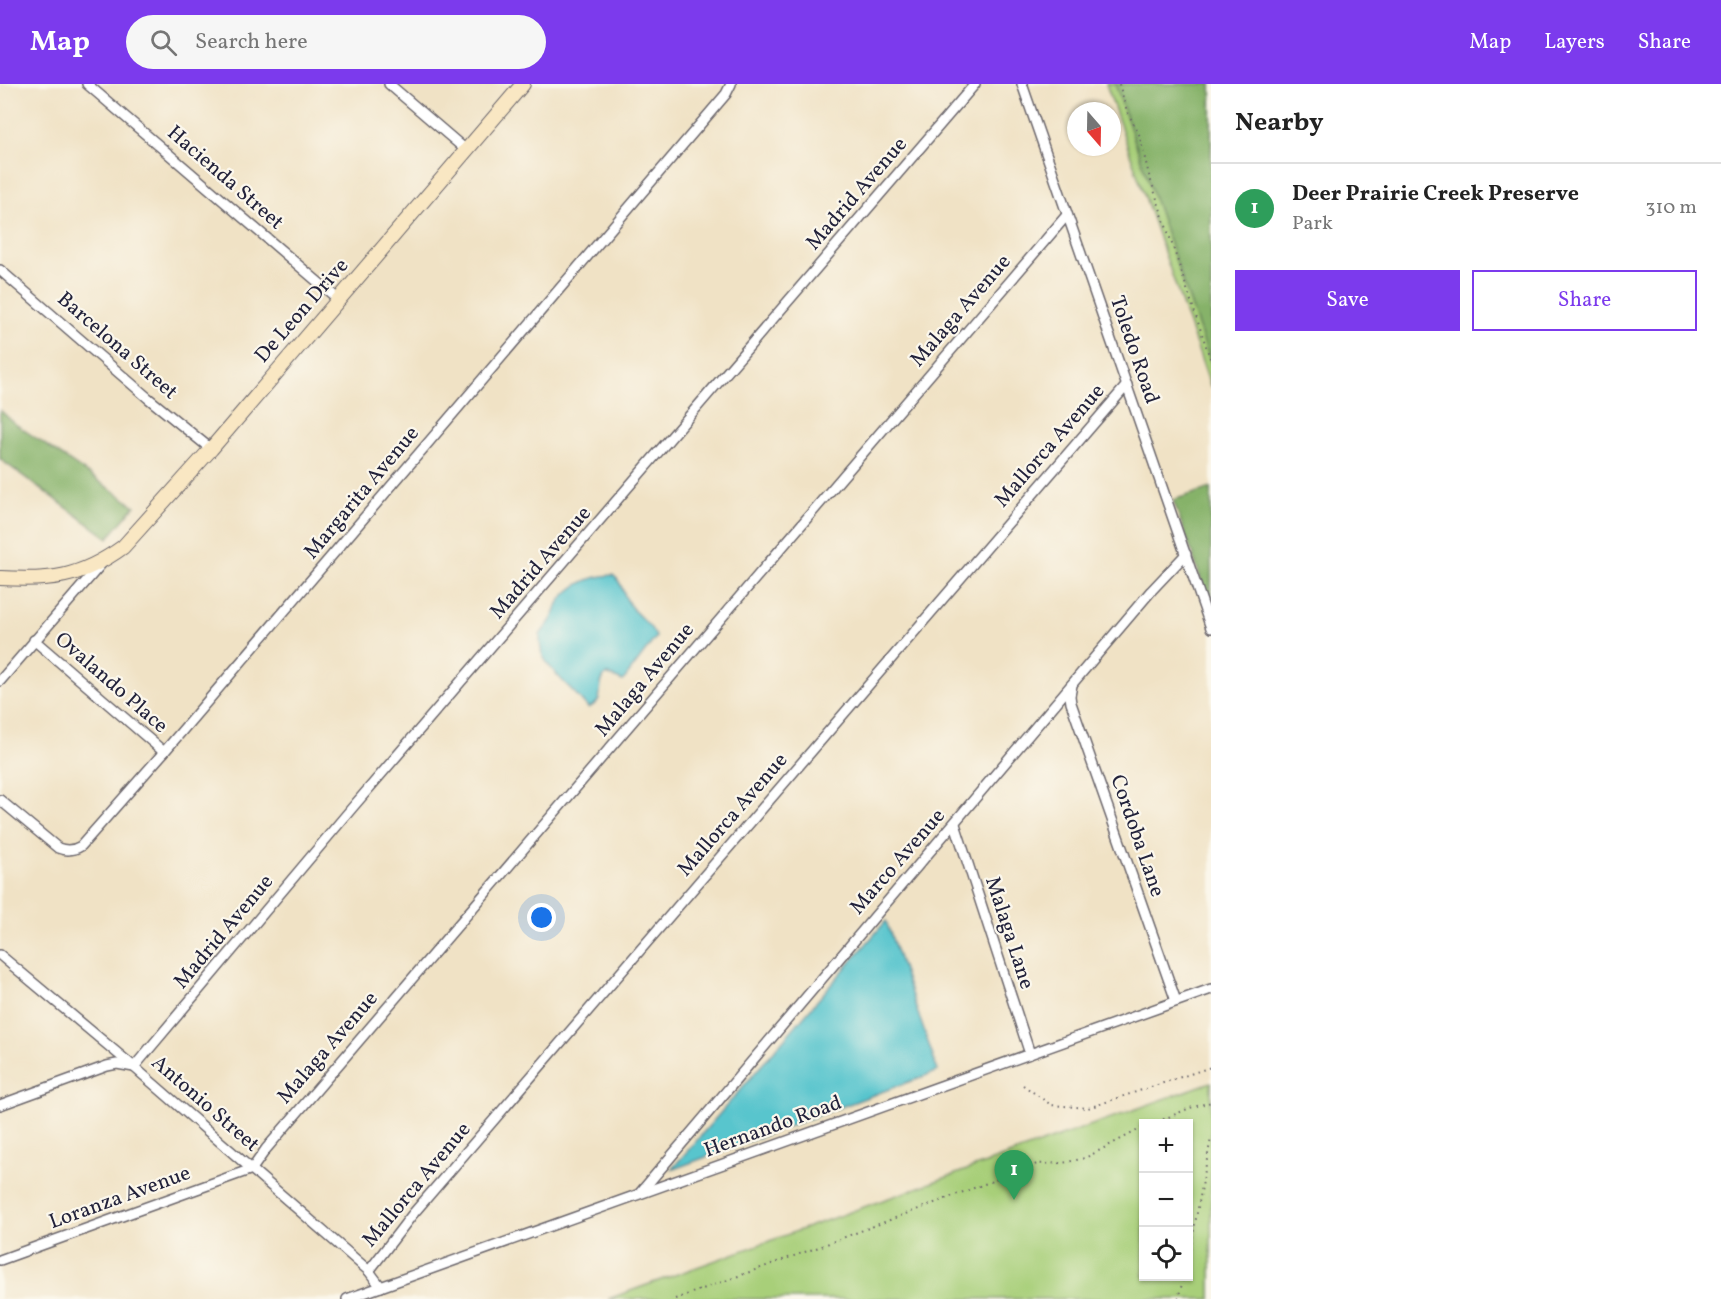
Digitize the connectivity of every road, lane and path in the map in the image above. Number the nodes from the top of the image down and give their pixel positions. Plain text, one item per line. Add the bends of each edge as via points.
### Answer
1 (87, 84) edge
2 (389, 84) edge
3 (523, 84) edge
4 (731, 84) edge
5 (975, 84) edge
6 (1022, 84) edge
7 (1119, 84) edge
8 (466, 150) junction
9 (1067, 215) junction
10 (0, 270) edge
11 (339, 300) junction
12 (1211, 361) edge
13 (1127, 385) junction
14 (211, 449) junction
15 (1186, 554) junction
16 (106, 559) junction
17 (0, 578) edge
18 (1211, 628) edge
19 (34, 640) junction
20 (0, 681) edge
21 (1073, 682) junction
22 (164, 752) junction
23 (0, 800) edge
24 (954, 824) junction
25 (0, 955) edge
26 (1211, 989) edge
27 (1176, 1001) junction
28 (1030, 1054) junction
29 (134, 1066) junction
30 (1211, 1067) edge
31 (1023, 1085) dead end
32 (1211, 1102) edge
33 (0, 1105) edge
34 (1165, 1119) edge
35 (1139, 1129) edge
36 (1211, 1138) edge
37 (252, 1169) junction
38 (638, 1195) junction
39 (1193, 1234) edge
40 (0, 1260) edge
41 (369, 1271) junction
42 (1183, 1281) edge
43 (381, 1287) junction
44 (347, 1299) edge
45 (675, 1299) edge
46 (1178, 1299) edge

1 - 11 street, Hacienda Street
2 - 8 street
3 - 8 street, De Leon Drive
4 - 22 street, Margarita Avenue
5 - 29 street, Madrid Avenue
6 - 9 street, Toledo Road
7 - 12 path via 1139,134
8 - 11 street, De Leon Drive
9 - 13 street, Toledo Road
9 - 37 street, Malaga Avenue
10 - 14 street, Barcelona Street
11 - 14 street, De Leon Drive
13 - 15 street, Toledo Road
13 - 41 street, Mallorca Avenue via 420,1206
14 - 16 street, De Leon Drive via 137,533
15 - 18 street, Toledo Road
15 - 21 street, Marco Avenue
16 - 17 street, De Leon Drive via 53,578
16 - 19 street, De Leon Drive
19 - 20 street, De Leon Drive
19 - 22 street, Ovalando Place
21 - 24 street, Marco Avenue
21 - 27 street, Cordoba Lane via 1071,703
22 - 23 street, Margarita Avenue via 74,850 52,845
24 - 28 street, Malaga Lane
24 - 38 street, Marco Avenue
25 - 29 street, Antonio Street
26 - 27 street, Hernando Road
27 - 28 street, Hernando Road
28 - 38 street, Hernando Road
29 - 33 street via 107,1066
29 - 37 street, Antonio Street
30 - 31 path via 1088,1108 1051,1105
32 - 34 path
35 - 45 path via 1085,1158 1037,1164
36 - 39 path
37 - 40 street, Loranza Avenue
37 - 41 street, Antonio Street
38 - 43 street, Hernando Road
41 - 43 street, Antonio Street
42 - 46 path
43 - 44 street, Hernando Road

